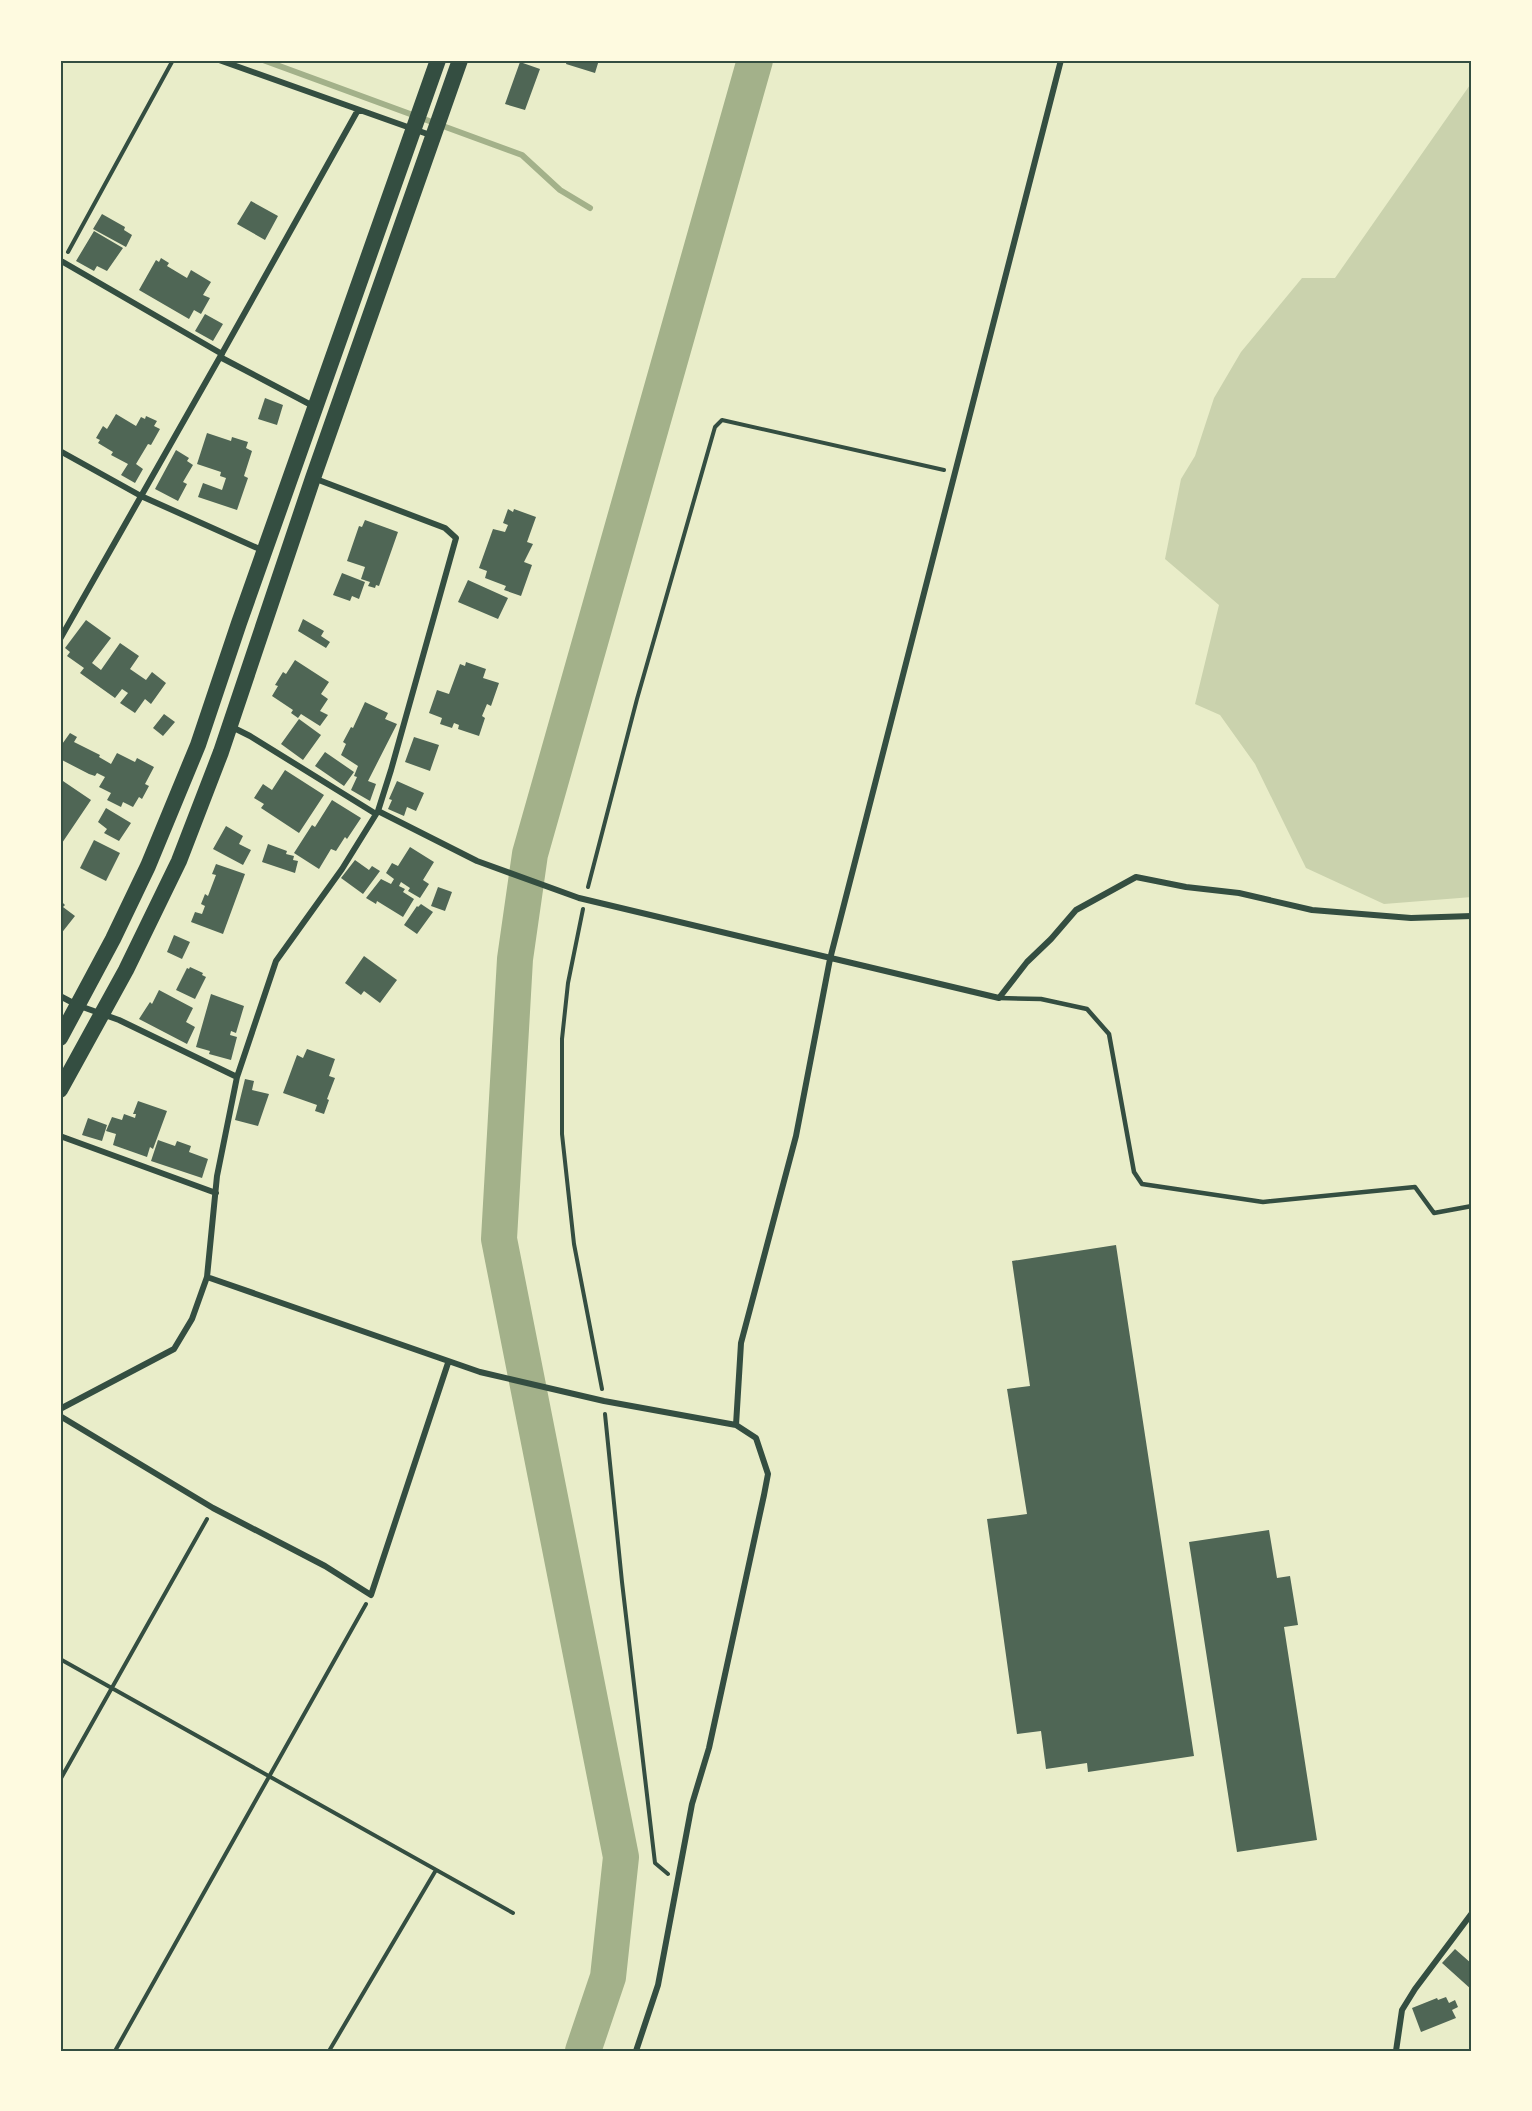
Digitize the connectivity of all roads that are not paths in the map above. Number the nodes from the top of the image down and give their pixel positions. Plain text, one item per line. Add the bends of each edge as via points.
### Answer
1 (219, 60) edge
2 (438, 60) edge
3 (460, 60) edge
4 (1061, 60) edge
5 (358, 110) junction
6 (413, 129) junction
7 (433, 136) junction
8 (63, 262) road end
9 (221, 356) junction
10 (316, 408) junction
11 (60, 451) edge
12 (313, 478) junction
13 (141, 496) junction
14 (265, 551) junction
15 (60, 639) edge
16 (230, 726) junction
17 (377, 813) junction
18 (1472, 916) edge
19 (830, 959) junction
20 (60, 996) edge
21 (999, 998) junction
22 (77, 1005) junction
23 (100, 1013) junction
24 (60, 1038) edge
25 (237, 1077) junction
26 (60, 1090) edge
27 (60, 1136) edge
28 (216, 1193) junction
29 (1472, 1206) edge
30 (207, 1277) junction
31 (448, 1362) junction
32 (60, 1409) edge
33 (60, 1416) edge
34 (736, 1425) junction
35 (1472, 1912) edge
36 (636, 2051) edge
37 (1396, 2051) edge

1 - 5 street
2 - 6 highway
3 - 7 highway
4 - 19 street
5 - 6 street
5 - 9 street
6 - 7 street
6 - 10 highway
7 - 12 highway
8 - 9 street
9 - 10 street
9 - 13 street
10 - 14 highway
11 - 13 street
12 - 16 highway
12 - 17 street via 445,528 456,538
13 - 14 street
13 - 15 street
14 - 22 highway via 198,746 148,866
16 - 17 street
16 - 23 highway via 179,861 126,970
17 - 19 street via 477,861 582,899
17 - 25 street via 276,961
18 - 21 street via 1411,918 1312,910 1239,893 1136,877 1076,910
19 - 21 street
19 - 34 street via 796,1136 741,1342
20 - 22 street
21 - 29 lane via 1041,999 1087,1009 1109,1034 1134,1172 1142,1184 1263,1202 1415,1187 1434,1214
22 - 23 street
22 - 24 highway
23 - 25 street
23 - 26 highway
25 - 28 street
27 - 28 street
28 - 30 street
30 - 31 street
30 - 32 street via 192,1319 174,1348
31 - 33 street via 371,1595 325,1566 213,1508
31 - 34 street via 604,1401
34 - 36 street via 756,1438 768,1474 712,1736 692,1803 658,1985
35 - 37 street via 1402,2010

